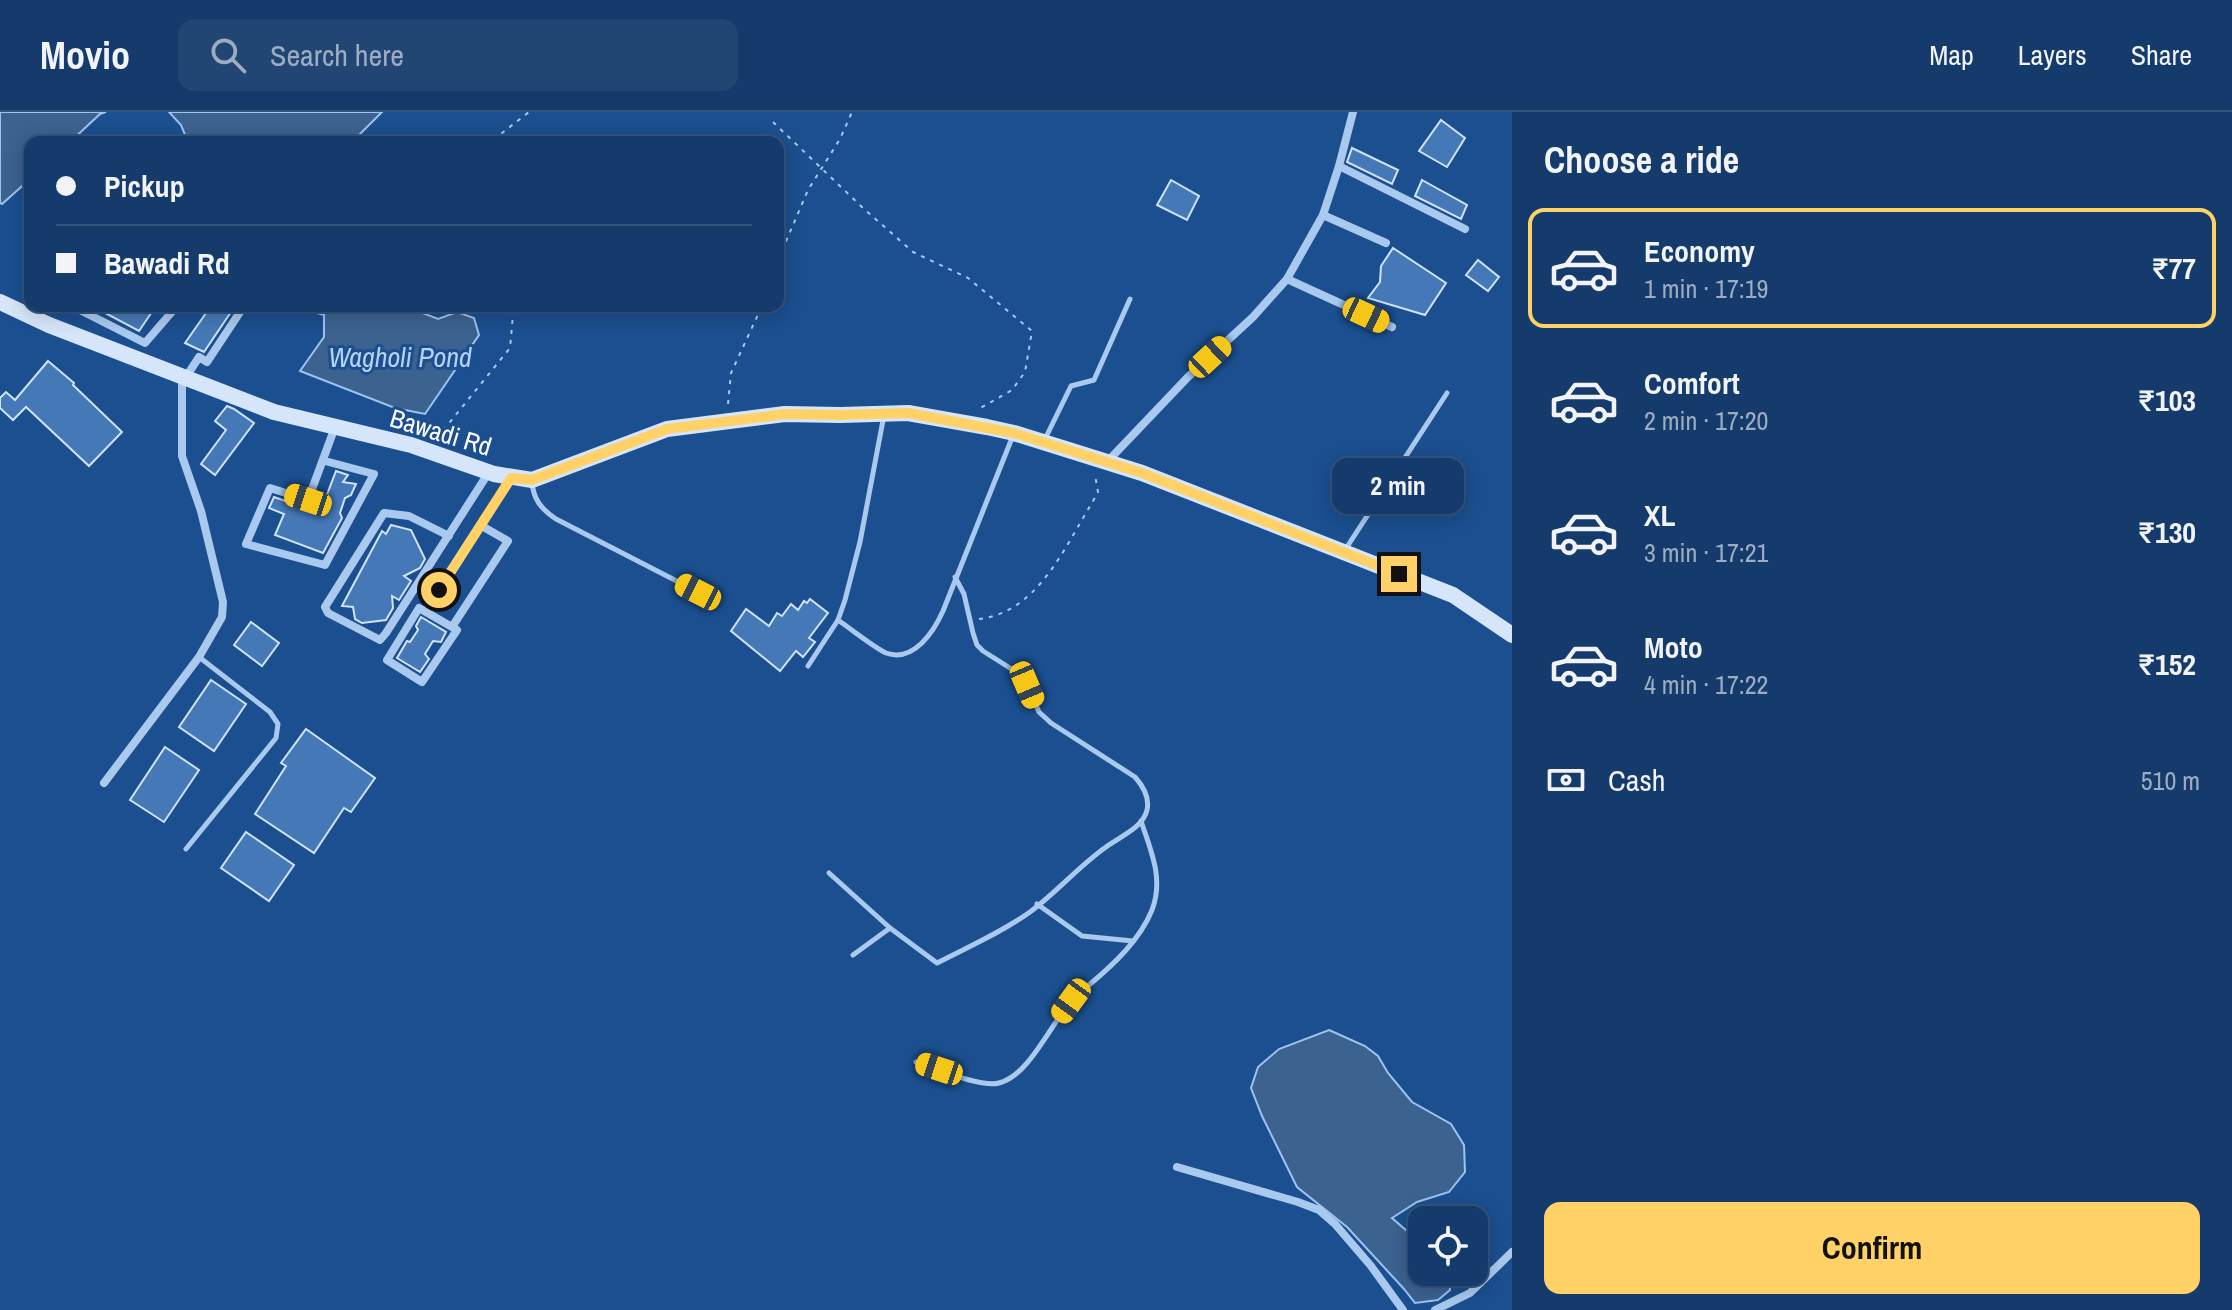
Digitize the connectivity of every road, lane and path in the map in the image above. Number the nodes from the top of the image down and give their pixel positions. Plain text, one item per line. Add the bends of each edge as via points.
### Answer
1 (529, 112) edge
2 (852, 112) edge
3 (1353, 112) edge
4 (773, 122) dead end
5 (500, 136) edge
6 (1339, 166) junction
7 (821, 168) junction
8 (1323, 215) junction
9 (1465, 229) dead end
10 (1386, 243) dead end
11 (784, 246) edge
12 (1287, 279) junction
13 (1130, 299) dead end
14 (0, 302) edge
15 (82, 312) edge
16 (171, 312) edge
17 (240, 312) edge
18 (512, 312) edge
19 (759, 312) edge
20 (87, 315) junction
21 (1392, 327) dead end
22 (77, 336) junction
23 (184, 377) junction
24 (1447, 393) dead end
25 (884, 414) junction
26 (726, 421) junction
27 (959, 422) junction
28 (335, 427) junction
29 (1014, 433) junction
30 (1042, 443) junction
31 (426, 451) junction
32 (1100, 460) junction
33 (325, 461) junction
34 (489, 472) junction
35 (511, 478) junction
36 (532, 480) junction
37 (480, 525) junction
38 (449, 536) junction
39 (1344, 552) junction
40 (955, 577) junction
41 (698, 592) dead end
42 (425, 611) junction
43 (838, 620) junction
44 (970, 620) junction
45 (452, 627) junction
46 (1511, 634) edge
47 (199, 657) junction
48 (808, 666) dead end
49 (104, 783) dead end
50 (1141, 821) junction
51 (186, 849) dead end
52 (829, 873) dead end
53 (1037, 904) junction
54 (890, 928) junction
55 (1134, 941) junction
56 (853, 955) dead end
57 (916, 1062) dead end
58 (1177, 1167) dead end
59 (1512, 1252) edge
60 (1403, 1310) edge
61 (1435, 1310) edge

1 - 5 path
2 - 7 path
3 - 6 street
4 - 7 path
6 - 8 street
6 - 9 street
7 - 11 path
7 - 27 path via 913,252 968,278 1032,331 1025,372 1012,390
8 - 10 street
8 - 12 street
12 - 21 street
12 - 32 street
13 - 30 lane via 1094,380 1071,386
14 - 22 street, Bawadi Rd
15 - 20 street
16 - 20 street via 145,343
17 - 23 street via 207,362 199,357
18 - 31 path via 510,348
19 - 26 path via 731,373
20 - 22 street
22 - 23 street, Bawadi Rd
23 - 28 street, Bawadi Rd via 274,412
23 - 47 street via 182,456 223,602 222,617
24 - 39 lane
25 - 26 street, Bawadi Rd via 785,414
25 - 27 street, Bawadi Rd
25 - 43 lane via 860,542
26 - 36 street, Bawadi Rd via 667,429
27 - 29 street, Bawadi Rd
28 - 31 street, Bawadi Rd
28 - 33 street
29 - 30 street, Bawadi Rd
29 - 40 lane
30 - 32 street, Bawadi Rd
31 - 34 street, Bawadi Rd
32 - 39 street, Bawadi Rd
32 - 44 path via 1098,492 1044,581 1017,606
33 - 33 street via 308,500 270,488 246,544 325,565 374,474
34 - 35 street, Bawadi Rd
34 - 38 street
35 - 36 street, Bawadi Rd
35 - 37 street
36 - 41 lane via 533,494 556,519
37 - 42 street
37 - 45 street via 508,541
38 - 38 street via 380,640 328,613 325,607 384,513 409,516
39 - 46 street, Bawadi Rd via 1453,595
40 - 43 lane via 934,629 902,655 887,653
40 - 44 lane
42 - 45 street
42 - 45 street via 419,608 387,660 422,682 457,630
43 - 48 lane
44 - 50 lane via 977,645 1021,675 1039,712 1143,786 1147,812
47 - 49 street
47 - 51 lane via 278,724 276,738
50 - 53 lane
50 - 55 lane via 1157,887 1152,911
52 - 54 lane
53 - 54 lane via 937,963
53 - 55 lane via 1082,936
54 - 56 lane
55 - 57 lane via 1071,1001 1015,1075 983,1084
58 - 60 street via 1319,1210
59 - 61 street via 1470,1293

